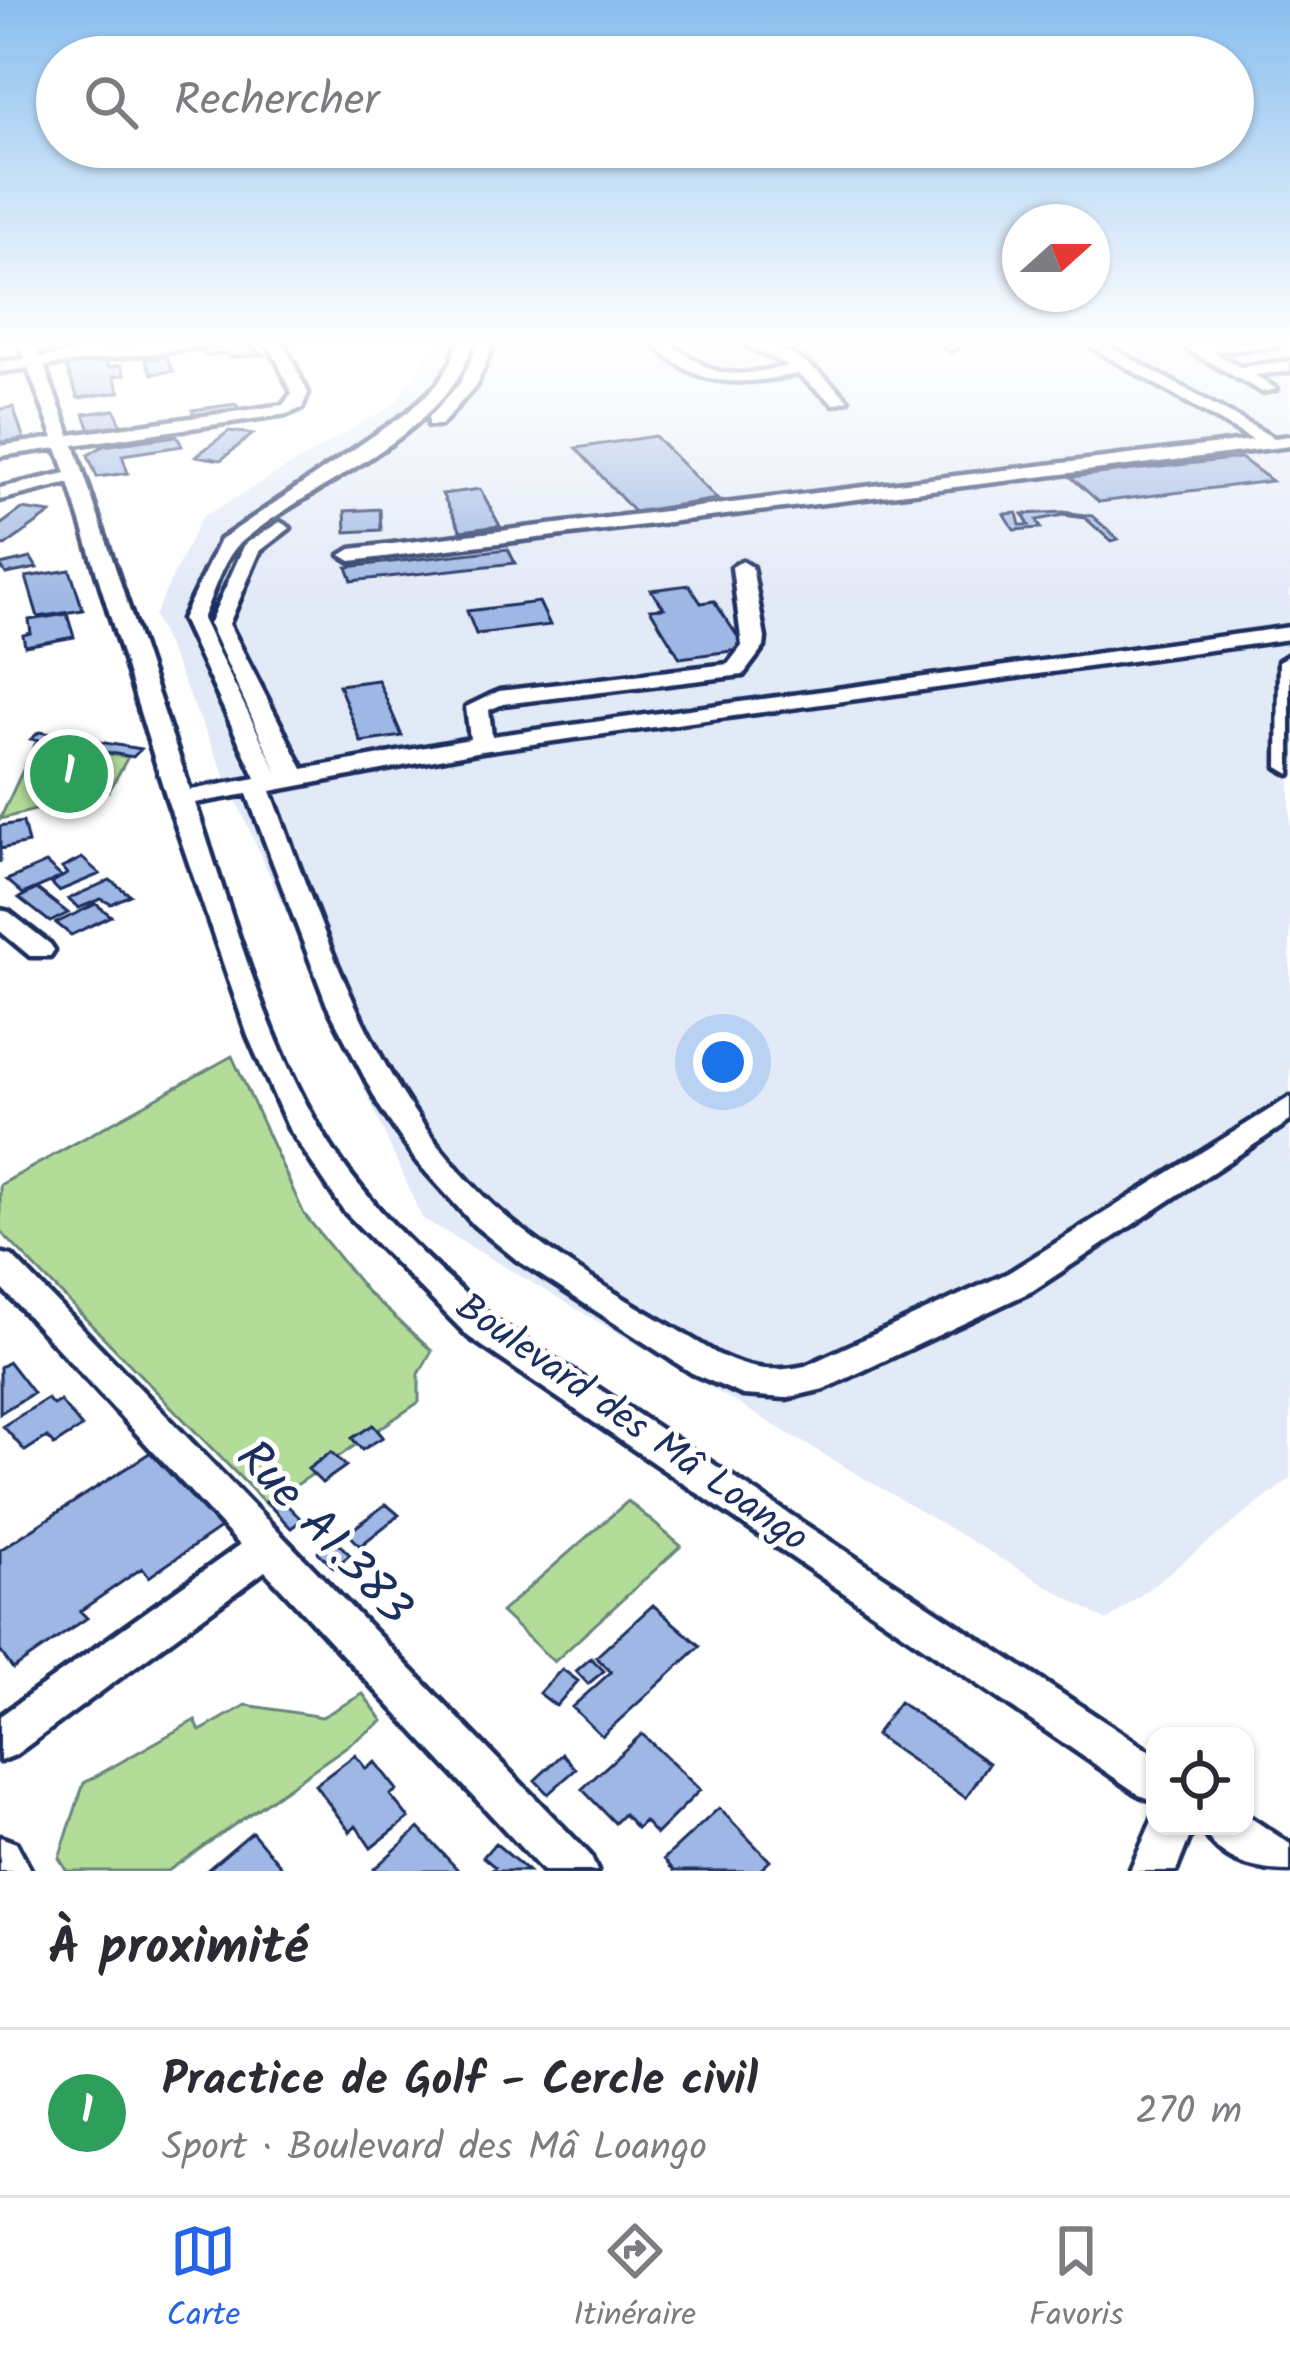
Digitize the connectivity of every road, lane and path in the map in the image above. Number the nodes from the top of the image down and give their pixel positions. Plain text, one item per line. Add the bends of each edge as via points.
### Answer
1 (56, 428) edge
2 (154, 428) edge
3 (397, 428) edge
4 (424, 428) edge
5 (61, 442) junction
6 (1281, 442) edge
7 (0, 451) edge
8 (74, 477) junction
9 (0, 494) edge
10 (351, 555) dead end
11 (742, 567) dead end
12 (1290, 633) edge
13 (1290, 661) edge
14 (482, 744) junction
15 (1290, 767) edge
16 (296, 778) junction
17 (264, 785) junction
18 (179, 799) junction
19 (0, 918) edge
20 (40, 950) dead end
21 (1290, 1106) edge
22 (0, 1265) edge
23 (266, 1548) junction
24 (0, 1742) edge
25 (1146, 1774) edge
26 (1168, 1835) edge
27 (1238, 1835) edge
28 (0, 1859) edge
29 (1290, 1870) edge
30 (8, 1871) edge
31 (574, 1871) edge
32 (1153, 1871) edge

1 - 5 street, Boulevard des Mâ Loango
2 - 5 street
3 - 17 street via 227,544 192,619
4 - 16 street via 252,548 219,625
5 - 7 street
5 - 8 street, Boulevard des Mâ Loango
6 - 10 street
8 - 9 street
8 - 18 street, Boulevard des Mâ Loango
11 - 14 street via 754,638 735,670 499,698 477,707
12 - 14 street
13 - 15 street
14 - 16 street
16 - 17 street
17 - 18 street
17 - 21 street via 338,1006 412,1135 469,1203 555,1267 723,1374 759,1388 811,1379 1020,1282
18 - 25 street, Boulevard des Mâ Loango via 289,1094 317,1150 387,1241 481,1328
19 - 20 street
22 - 23 street, Rue A1.383
23 - 24 street
23 - 31 street, Rue A1.383
26 - 32 street
27 - 29 street
28 - 30 street

